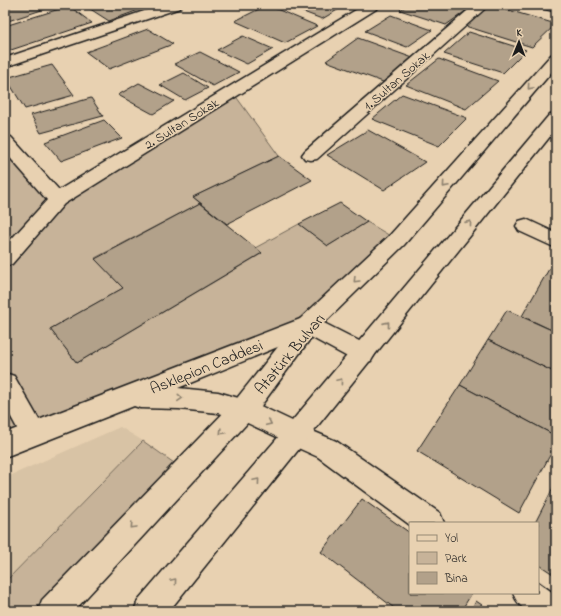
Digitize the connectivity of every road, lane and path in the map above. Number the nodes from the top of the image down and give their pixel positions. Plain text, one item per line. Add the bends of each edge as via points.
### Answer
1 (175, 5) edge
2 (373, 5) edge
3 (482, 5) edge
4 (556, 58) edge
5 (5, 63) edge
6 (556, 118) edge
7 (5, 141) edge
8 (311, 155) dead end
9 (58, 200) junction
10 (526, 226) dead end
11 (556, 241) edge
12 (5, 259) edge
13 (308, 325) junction
14 (363, 354) junction
15 (5, 383) edge
16 (127, 398) junction
17 (243, 410) junction
18 (33, 433) junction
19 (296, 435) junction
20 (5, 445) edge
21 (429, 522) edge
22 (529, 594) edge
23 (53, 611) edge
24 (149, 611) edge
25 (553, 611) edge

1 - 5 main road
2 - 9 main road, 2. Sultan Sokak
3 - 8 main road, 1. Sultan Sokak
4 -> 13 main road, Atatürk Bulvarı via 397,240
14 -> 6 main road
7 - 9 main road
9 - 12 main road, 2. Sultan Sokak
10 - 11 main road
13 - 14 main road
13 - 16 main road, Asklepion Caddesi
13 - 17 main road, Atatürk Bulvarı
19 -> 14 main road
15 - 18 main road
16 -> 17 main road, Asklepion Caddesi via 198,399
16 - 18 main road, Asklepion Caddesi
17 -> 19 main road, Asklepion Caddesi
17 -> 23 main road, Atatürk Bulvarı
18 - 20 main road, Asklepion Caddesi
19 - 21 main road, Asklepion Caddesi via 327,448
24 -> 19 main road
22 - 25 main road

